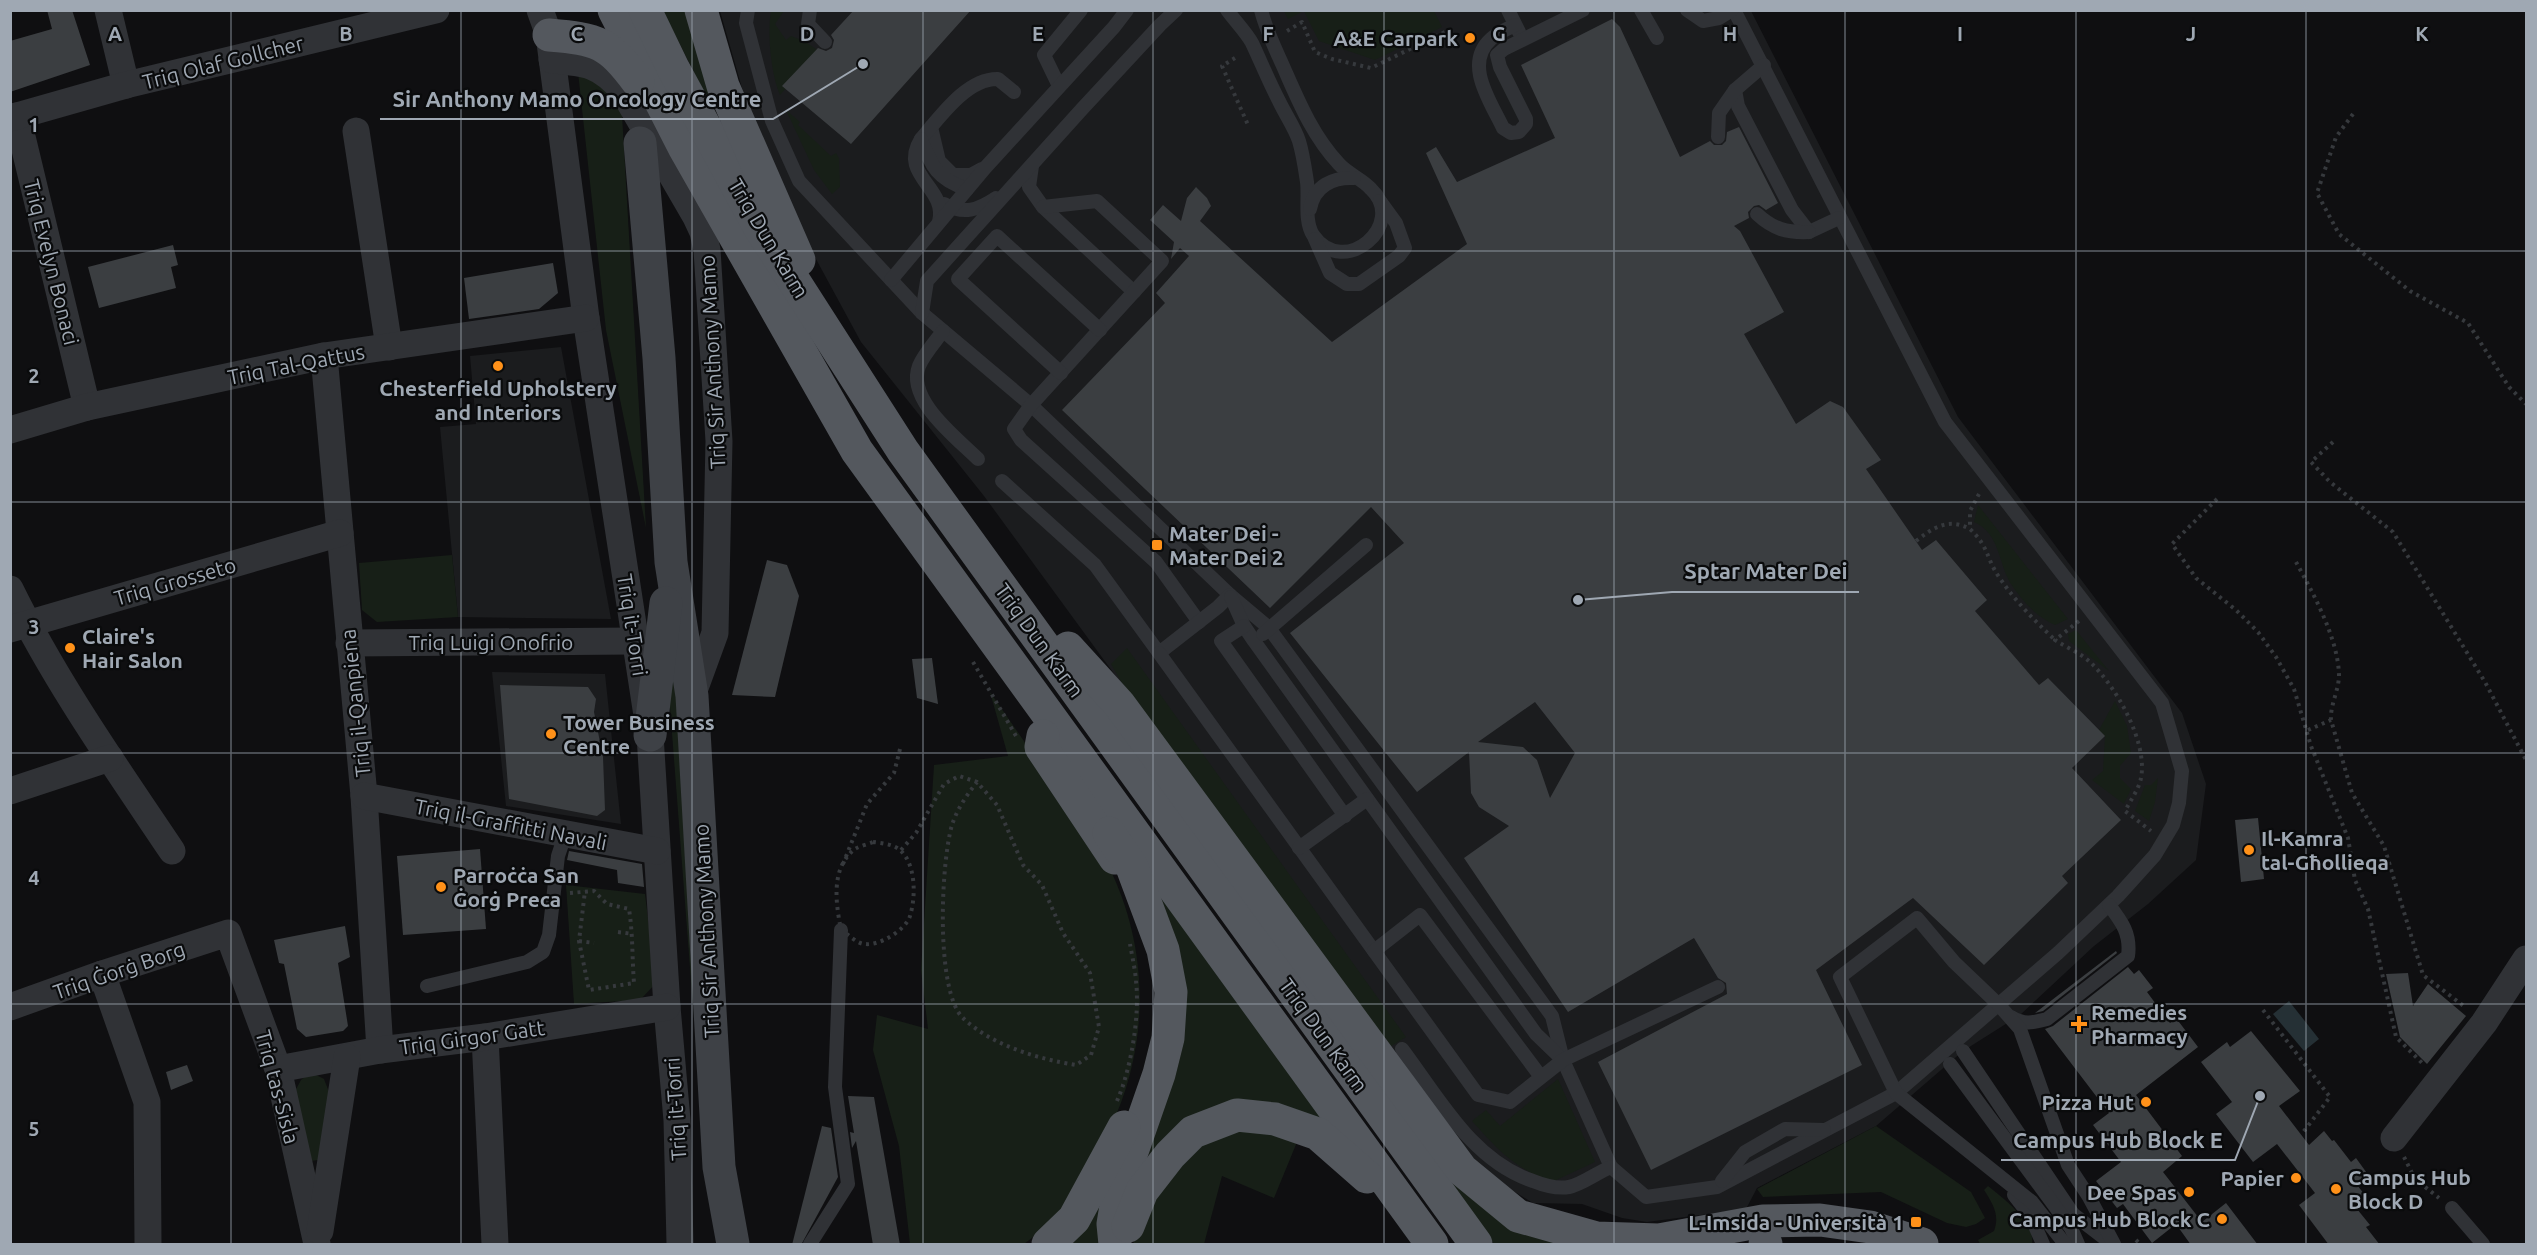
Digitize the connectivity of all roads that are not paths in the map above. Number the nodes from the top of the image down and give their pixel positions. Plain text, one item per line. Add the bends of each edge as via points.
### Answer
1 (108, 10) edge
2 (436, 10) edge
3 (614, 10) edge
4 (645, 10) edge
5 (701, 10) edge
6 (748, 10) edge
7 (810, 10) edge
8 (1081, 10) edge
9 (1127, 10) edge
10 (1176, 10) edge
11 (1227, 10) edge
12 (1261, 10) edge
13 (1508, 10) edge
14 (1583, 10) edge
15 (1641, 10) edge
16 (1687, 10) edge
17 (1733, 10) edge
18 (1515, 25) junction
19 (547, 35) edge
20 (1657, 38) dead end
21 (1523, 39) junction
22 (825, 42) dead end
23 (1764, 65) junction
24 (126, 85) junction
25 (1059, 87) junction
26 (1735, 90) junction
27 (1014, 92) dead end
28 (14, 117) edge
29 (931, 127) junction
30 (356, 130) dead end
31 (1718, 137) dead end
32 (921, 139) junction
33 (662, 150) junction
34 (1032, 166) junction
35 (985, 168) junction
36 (1354, 178) junction
37 (967, 189) junction
38 (1010, 189) junction
39 (1377, 197) junction
40 (945, 205) junction
41 (1043, 207) junction
42 (1758, 214) dead end
43 (1309, 217) junction
44 (1839, 218) junction
45 (1809, 232) junction
46 (1314, 235) junction
47 (891, 280) junction
48 (1134, 292) junction
49 (922, 313) junction
50 (586, 318) junction
51 (1100, 330) junction
52 (943, 331) junction
53 (389, 347) junction
54 (324, 356) junction
55 (842, 357) junction
56 (1061, 373) junction
57 (1031, 405) junction
58 (87, 407) junction
59 (10, 430) edge
60 (858, 451) junction
61 (978, 459) dead end
62 (1002, 481) dead end
63 (339, 533) junction
64 (967, 538) junction
65 (1366, 545) dead end
66 (671, 562) junction
67 (10, 589) edge
68 (1230, 595) junction
69 (1199, 622) junction
70 (1244, 626) junction
71 (19, 627) edge
72 (1269, 628) junction
73 (634, 641) junction
74 (1254, 641) junction
75 (348, 643) junction
76 (1160, 653) junction
77 (692, 696) junction
78 (650, 735) junction
79 (1032, 740) junction
80 (110, 758) junction
81 (10, 791) edge
82 (364, 796) junction
83 (1367, 799) junction
84 (1345, 816) junction
85 (565, 835) junction
86 (1299, 848) junction
87 (172, 851) dead end
88 (657, 851) junction
89 (1439, 899) junction
90 (2109, 905) junction
91 (1420, 915) junction
92 (841, 930) road end
93 (228, 933) joint
94 (1374, 951) junction
95 (2526, 959) edge
96 (102, 974) junction
97 (427, 986) dead end
98 (1718, 987) dead end
99 (10, 1007) edge
100 (667, 1007) junction
101 (2002, 1009) junction
102 (485, 1037) junction
103 (1402, 1049) dead end
104 (380, 1050) junction
105 (1963, 1051) dead end
106 (348, 1057) junction
107 (1563, 1060) junction
108 (1950, 1064) dead end
109 (278, 1069) junction
110 (1541, 1077) junction
111 (1896, 1093) junction
112 (1826, 1130) junction
113 (2394, 1138) road end
114 (719, 1167) junction
115 (1611, 1167) junction
116 (1999, 1176) junction
117 (1717, 1187) junction
118 (2452, 1208) road end
119 (1765, 1237) edge
120 (148, 1245) edge
121 (317, 1245) edge
122 (495, 1245) edge
123 (680, 1245) edge
124 (733, 1245) edge
125 (754, 1245) edge
126 (810, 1245) edge
127 (1048, 1245) edge
128 (1115, 1245) edge
129 (1121, 1245) edge
130 (1419, 1245) edge
131 (1432, 1245) edge
132 (1476, 1245) edge
133 (1710, 1245) edge
134 (1922, 1245) edge
135 (2043, 1245) edge
136 (2065, 1245) edge
137 (2078, 1245) edge
138 (2113, 1245) edge
139 (2483, 1245) edge

1 - 24 street
2 - 24 street, Triq Olaf Gollcher
3 - 33 highway, Triq Dun Karm
4 - 55 highway, Triq Dun Karm via 760,228
5 - 55 highway via 723,86
6 - 47 lane via 746,22 772,121 799,181
7 - 22 lane via 808,24
8 - 25 lane via 1044,55
9 - 25 lane
10 - 34 lane
11 - 43 lane via 1252,42 1299,141
12 - 36 lane via 1317,138
13 - 18 lane
14 - 21 lane
15 - 20 lane
16 - 17 lane via 1703,21
17 - 23 lane
18 - 21 lane
18 - 21 lane via 1490,39 1479,56 1478,74 1503,128 1510,133 1519,132 1526,119 1497,55
19 - 33 street, Triq Sir Anthony Mamo via 609,75
19 - 33 highway via 583,38 604,45 622,62
19 - 50 street, Triq it-Torri
23 - 26 lane
23 - 44 lane
24 - 28 street, Triq Olaf Gollcher
25 - 35 lane
26 - 31 lane via 1719,112
26 - 45 lane via 1738,106 1792,210
27 - 29 lane via 998,78 987,78 970,86
28 - 58 street, Triq Evelyn Bonaci
29 - 32 lane
29 - 35 lane via 939,161 952,175 971,175
30 - 53 street
32 - 37 lane via 936,172
32 - 40 lane via 914,159 920,175
33 - 60 highway, Triq Dun Karm
33 - 66 main road, Triq Sir Anthony Mamo via 659,358
33 - 77 street, Triq Sir Anthony Mamo via 700,225 708,250 719,441 715,633
34 - 38 lane
34 - 41 lane via 1029,187
35 - 37 lane
36 - 39 lane via 1371,188
36 - 43 lane via 1324,185 1311,202
37 - 40 lane
38 - 40 lane via 966,212
38 - 49 lane via 927,281
39 - 46 lane via 1381,221 1377,233 1364,246 1346,252 1333,250
39 - 46 lane via 1395,223 1405,248 1359,284 1347,284 1330,273
40 - 47 lane via 938,224
41 - 48 lane
41 - 48 lane via 1097,201 1162,261
42 - 45 lane via 1769,226
43 - 46 lane
44 - 45 lane
44 - 90 lane via 1945,422 2162,703 2182,771 2179,803 2173,825 2155,855
47 - 49 lane
48 - 51 lane
49 - 52 lane
50 - 53 street, Triq Tal-Qattus
50 - 73 street, Triq it-Torri
51 - 56 lane
51 - 56 lane via 997,236 958,279
52 - 57 lane
52 - 61 lane via 919,367 918,389 929,410
53 - 54 street, Triq Tal-Qattus
54 - 58 street, Triq Tal-Qattus
54 - 63 street, Triq il-Qanpiena
55 - 64 highway, Triq Dun Karm via 903,451
56 - 57 lane
57 - 68 lane
57 - 69 lane via 1014,429 1021,440 1156,562
58 - 59 street, Triq Tal-Qattus
60 - 79 highway via 868,488
60 - 131 highway, Triq Dun Karm
62 - 76 lane via 1095,564
63 - 71 street, Triq Grosseto
63 - 75 street, Triq il-Qanpiena
64 - 119 highway via 1119,704 1462,1170 1518,1216 1596,1238
64 - 132 highway, Triq Dun Karm
65 - 72 lane
66 - 77 main road, Triq Sir Anthony Mamo
66 - 78 main road
67 - 71 street
68 - 69 lane
68 - 70 lane
68 - 72 lane
69 - 76 lane
70 - 74 lane
70 - 84 lane via 1221,641
71 - 80 street
72 - 74 lane
72 - 107 lane via 1552,1016
73 - 75 street, Triq Luigi Onofrio
73 - 78 street, Triq it-Torri
74 - 83 lane
75 - 82 street, Triq il-Qanpiena
76 - 86 lane
77 - 114 main road, Triq Sir Anthony Mamo
78 - 88 street, Triq it-Torri
79 - 127 highway via 1041,747 1113,852 1141,923 1154,987 1149,1052 1127,1120 1074,1219
79 - 128 highway via 1132,867 1163,950 1172,992 1168,1038 1159,1074 1116,1206
80 - 81 street
80 - 87 street
82 - 85 street, Triq il-Graffitti Navali
82 - 104 street, Triq il-Qanpiena
83 - 84 lane
83 - 89 lane
84 - 86 lane
85 - 88 street, Triq il-Graffitti Navali
85 - 97 lane via 543,952 527,962
86 - 94 lane
88 - 100 street, Triq it-Torri
89 - 91 lane
89 - 107 lane via 1536,1034
90 - 101 lane
90 - 101 lane via 2125,926 2130,942 2128,956 2047,1019 2020,1023
91 - 94 lane
91 - 110 lane
92 - 126 lane via 835,1087 848,1184
93 - 96 street, Triq Ġorġ Borg
93 - 109 street, Triq tas-Sisla
94 - 110 lane via 1478,1095 1510,1102
95 - 113 street via 2484,1023
96 - 99 street, Triq Ġorġ Borg
96 - 120 street via 147,1102
98 - 107 lane
100 - 102 street, Triq Girgor Gatt
100 - 123 street, Triq it-Torri via 677,1120
101 - 111 lane
101 - 111 lane via 1917,918 1840,976
101 - 138 lane via 2019,1029 2068,1165
102 - 104 street, Triq Girgor Gatt
102 - 122 street
103 - 115 lane via 1460,1127 1487,1157 1516,1176 1545,1186 1569,1187
104 - 106 street, Triq Girgor Gatt
105 - 138 lane via 2073,1214
106 - 109 street, Triq Girgor Gatt
106 - 121 street, Triq tas-Sisla
107 - 110 lane
107 - 115 lane
108 - 137 lane via 2071,1228
109 - 121 street, Triq tas-Sisla
111 - 112 lane
111 - 116 lane
112 - 117 lane
112 - 117 lane via 1785,1129 1745,1152
114 - 124 main road
114 - 125 main road
115 - 117 lane via 1646,1197
116 - 135 lane via 2031,1217
116 - 136 lane via 2032,1202
118 - 139 lane
119 - 133 highway
119 - 134 highway via 1820,1220 1870,1227
129 - 130 highway via 1142,1191 1170,1155 1193,1132 1237,1115 1275,1119 1318,1134 1364,1173

